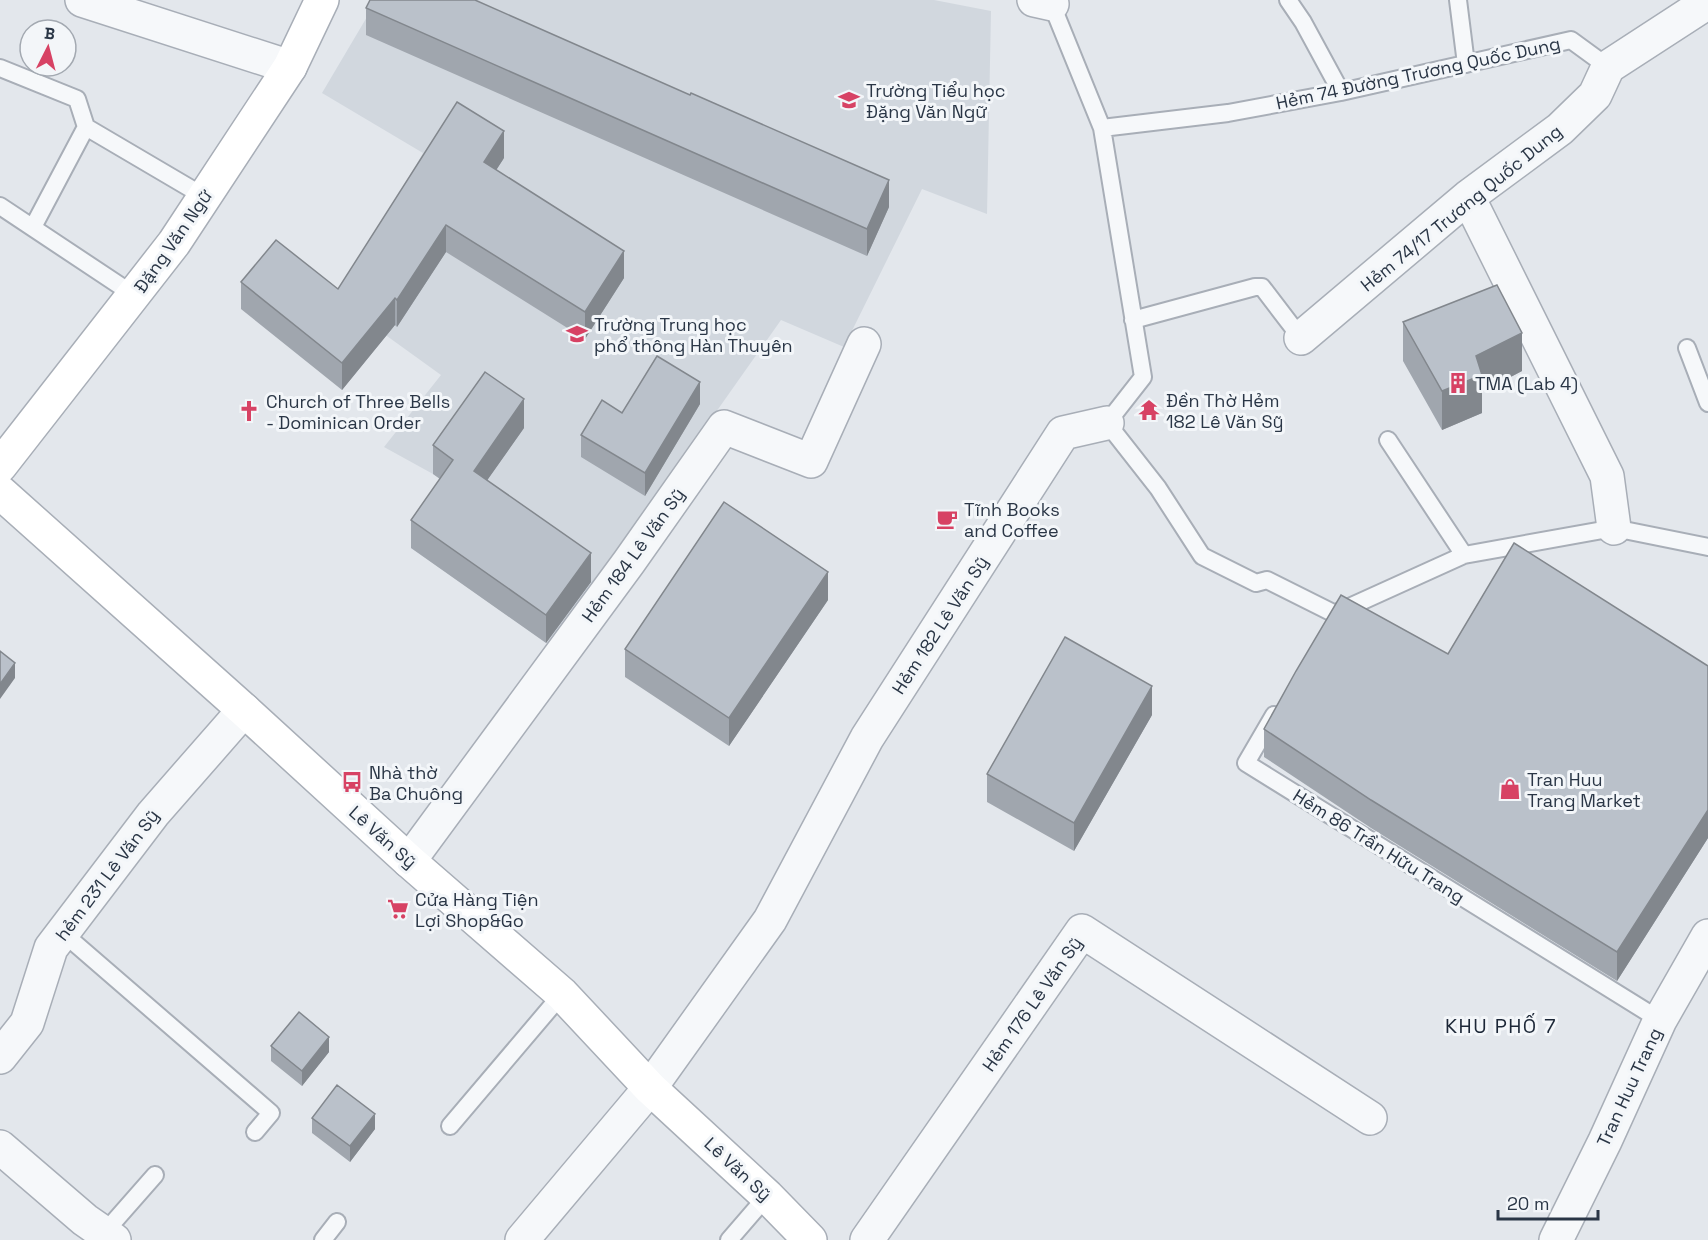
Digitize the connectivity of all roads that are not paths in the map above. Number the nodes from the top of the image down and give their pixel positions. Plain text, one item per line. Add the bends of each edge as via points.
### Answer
1 (82, 0) edge
2 (322, 0) edge
3 (1288, 0) edge
4 (1458, 0) edge
5 (1045, 1) edge
6 (1708, 2) edge
7 (1466, 64) junction
8 (290, 67) junction
9 (1608, 67) junction
10 (0, 68) edge
11 (1341, 92) junction
12 (86, 127) junction
13 (1102, 129) junction
14 (205, 196) junction
15 (1468, 197) junction
16 (0, 206) edge
17 (33, 227) junction
18 (134, 295) junction
19 (1133, 321) junction
20 (1301, 338) joint
21 (864, 344) dead end
22 (1687, 348) dead end
23 (1708, 403) edge
24 (1107, 423) junction
25 (1388, 440) dead end
26 (0, 466) edge
27 (0, 492) edge
28 (1614, 528) junction
29 (1708, 547) edge
30 (1504, 548) junction
31 (1464, 555) junction
32 (1525, 561) edge
33 (1281, 703) edge
34 (244, 710) junction
35 (409, 861) junction
36 (63, 933) junction
37 (1708, 936) edge
38 (561, 994) junction
39 (1659, 1020) junction
40 (0, 1057) edge
41 (650, 1088) junction
42 (1370, 1118) dead end
43 (450, 1126) dead end
44 (255, 1132) dead end
45 (0, 1147) edge
46 (155, 1175) dead end
47 (767, 1196) junction
48 (337, 1221) dead end
49 (109, 1237) edge
50 (323, 1240) edge
51 (522, 1240) edge
52 (729, 1240) edge
53 (810, 1240) edge
54 (867, 1240) edge
55 (1556, 1240) edge

1 - 8 street
2 - 8 main road, Đặng Văn Ngữ
3 - 11 lane
4 - 7 lane
5 - 13 lane
6 - 9 street
7 - 9 lane, Hẻm 74 Đường Trương Quốc Dung via 1571,40
7 - 11 lane, Hẻm 74 Đường Trương Quốc Dung
8 - 14 main road, Đặng Văn Ngữ
9 - 15 street, Hẻm 74/17 Trương Quốc Dung via 1595,95 1560,129
10 - 12 lane via 77,99
11 - 13 lane, Hẻm 74 Đường Trương Quốc Dung via 1228,113
12 - 14 lane
12 - 17 lane
13 - 19 lane
14 - 18 main road, Đặng Văn Ngữ
15 - 20 street, Hẻm 74/17 Trương Quốc Dung
15 - 28 street via 1607,476
16 - 17 lane
17 - 18 lane
18 - 26 main road, Đặng Văn Ngữ
19 - 20 lane via 1262,287
19 - 24 lane via 1143,377
21 - 35 street, Hẻm 184 Lê Văn Sỹ via 811,461 724,427
22 - 23 lane
24 - 31 lane via 1158,488 1202,556 1256,583 1267,580 1332,619
24 - 41 street, Hẻm 182 Lê Văn Sỹ via 1063,433 867,738 770,920
25 - 31 lane
27 - 34 main road, Lê Văn Sỹ
28 - 29 lane
28 - 30 lane
30 - 31 lane
30 - 32 lane
33 - 39 lane, Hẻm 86 Trần Hữu Trang via 1246,763
34 - 35 main road, Lê Văn Sỹ
34 - 36 street, hẻm 231 Lê Văn Sỹ via 153,814
35 - 38 main road, Lê Văn Sỹ
36 - 40 street, hẻm 231 Lê Văn Sỹ via 51,948 27,1023
36 - 44 lane via 271,1113
37 - 39 street, Tran Huu Trang
38 - 41 main road, Lê Văn Sỹ
38 - 43 lane
39 - 55 street, Tran Huu Trang
41 - 47 main road, Lê Văn Sỹ
41 - 51 street, Hẻm 182 Lê Văn Sỹ
42 - 54 street, Hẻm 176 Lê Văn Sỹ via 1082,931
45 - 49 street
46 - 49 lane
47 - 52 lane
47 - 53 main road, Lê Văn Sỹ
48 - 50 lane

